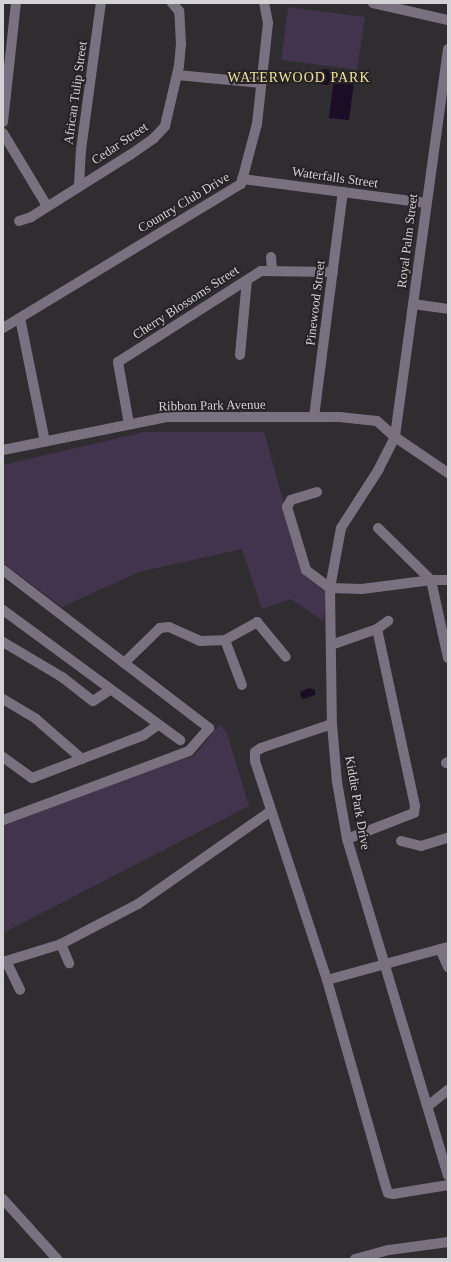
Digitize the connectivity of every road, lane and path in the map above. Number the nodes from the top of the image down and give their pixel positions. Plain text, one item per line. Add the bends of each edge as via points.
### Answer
1 (16, 3) edge
2 (101, 3) edge
3 (172, 3) edge
4 (264, 3) edge
5 (373, 3) edge
6 (448, 20) edge
7 (448, 49) edge
8 (177, 75) junction
9 (260, 83) junction
10 (444, 105) edge
11 (3, 122) edge
12 (3, 133) edge
13 (242, 179) junction
14 (79, 186) junction
15 (343, 192) junction
16 (426, 203) junction
17 (47, 206) junction
18 (19, 221) dead end
19 (271, 257) dead end
20 (272, 271) junction
21 (333, 272) junction
22 (247, 280) junction
23 (413, 304) junction
24 (448, 309) edge
25 (20, 318) junction
26 (3, 328) edge
27 (240, 355) dead end
28 (314, 417) junction
29 (129, 424) junction
30 (395, 437) junction
31 (45, 442) junction
32 (3, 450) edge
33 (448, 473) edge
34 (317, 492) dead end
35 (378, 528) dead end
36 (3, 570) edge
37 (431, 580) junction
38 (448, 580) edge
39 (330, 588) junction
40 (4, 613) edge
41 (388, 621) dead end
42 (377, 629) junction
43 (225, 640) junction
44 (3, 642) edge
45 (331, 644) junction
46 (286, 657) dead end
47 (448, 658) edge
48 (124, 662) junction
49 (242, 684) dead end
50 (110, 690) junction
51 (3, 699) edge
52 (332, 724) junction
53 (158, 725) junction
54 (180, 740) dead end
55 (3, 757) edge
56 (82, 759) junction
57 (271, 811) junction
58 (3, 820) edge
59 (448, 838) edge
60 (347, 839) junction
61 (401, 841) dead end
62 (61, 944) junction
63 (444, 948) edge
64 (4, 962) edge
65 (68, 963) dead end
66 (384, 963) junction
67 (448, 967) edge
68 (327, 980) junction
69 (20, 990) dead end
70 (448, 1090) edge
71 (428, 1106) junction
72 (446, 1158) edge
73 (448, 1175) edge
74 (448, 1185) edge
75 (3, 1199) edge
76 (448, 1242) edge
77 (390, 1254) edge
78 (58, 1259) edge
79 (354, 1259) edge

1 - 11 street
2 - 14 street, African Tulip Street via 81,150
3 - 8 street, Cedar Street via 179,11 181,44
4 - 9 street, Country Club Drive via 268,23
5 - 6 street
7 - 10 street, Royal Palm Street
8 - 9 street
8 - 14 street, Cedar Street via 165,126 136,151
9 - 13 street, Country Club Drive via 257,124
10 - 16 street, Royal Palm Street
12 - 17 street
13 - 15 street, Waterfalls Street
13 - 25 street, Country Club Drive via 241,184
14 - 17 street, Cedar Street
15 - 16 street, Waterfalls Street
15 - 21 street, Pinewood Street
16 - 23 street, Royal Palm Street
17 - 18 street, Cedar Street
19 - 20 street
20 - 21 street, Cherry Blossoms Street
20 - 22 street, Cherry Blossoms Street via 261,271
21 - 28 street, Pinewood Street
22 - 27 street
22 - 29 street, Cherry Blossoms Street via 118,362
23 - 24 street
23 - 30 street, Royal Palm Street
25 - 26 street, Country Club Drive
25 - 31 street
28 - 29 street, Ribbon Park Avenue via 167,417
28 - 30 street, Ribbon Park Avenue via 377,421
29 - 31 street, Ribbon Park Avenue
30 - 33 street, Ribbon Park Avenue
30 - 39 street, Kiddie Park Drive via 379,469 342,528
31 - 32 street, Ribbon Park Avenue
34 - 39 street via 291,500 287,508 306,570
35 - 37 street
36 - 48 street
37 - 38 street
37 - 39 street via 362,589
37 - 47 street
39 - 45 street, Kiddie Park Drive
40 - 50 street
41 - 42 street
42 - 45 street
42 - 60 street via 415,806 414,813
43 - 46 street via 257,622
43 - 48 street via 200,641 169,627 160,628
43 - 49 street
44 - 50 street via 62,678 93,701
45 - 52 street, Kiddie Park Drive
48 - 58 street via 209,728 189,751
50 - 53 street
51 - 56 street via 36,718
52 - 57 street via 261,748 256,752 255,760
52 - 60 street, Kiddie Park Drive via 337,782
53 - 54 street
53 - 56 street via 144,735
55 - 56 street via 32,778
57 - 62 street via 138,904
57 - 68 street
59 - 61 street via 420,846
60 - 66 street, Kiddie Park Drive
62 - 64 street
62 - 65 street
63 - 66 street
63 - 67 street
64 - 69 street
66 - 68 street
66 - 71 street, Kiddie Park Drive
68 - 74 street via 388,1193
70 - 71 street
71 - 72 street, Kiddie Park Drive
72 - 73 street, Kiddie Park Drive
75 - 78 street
76 - 77 street
77 - 79 street

